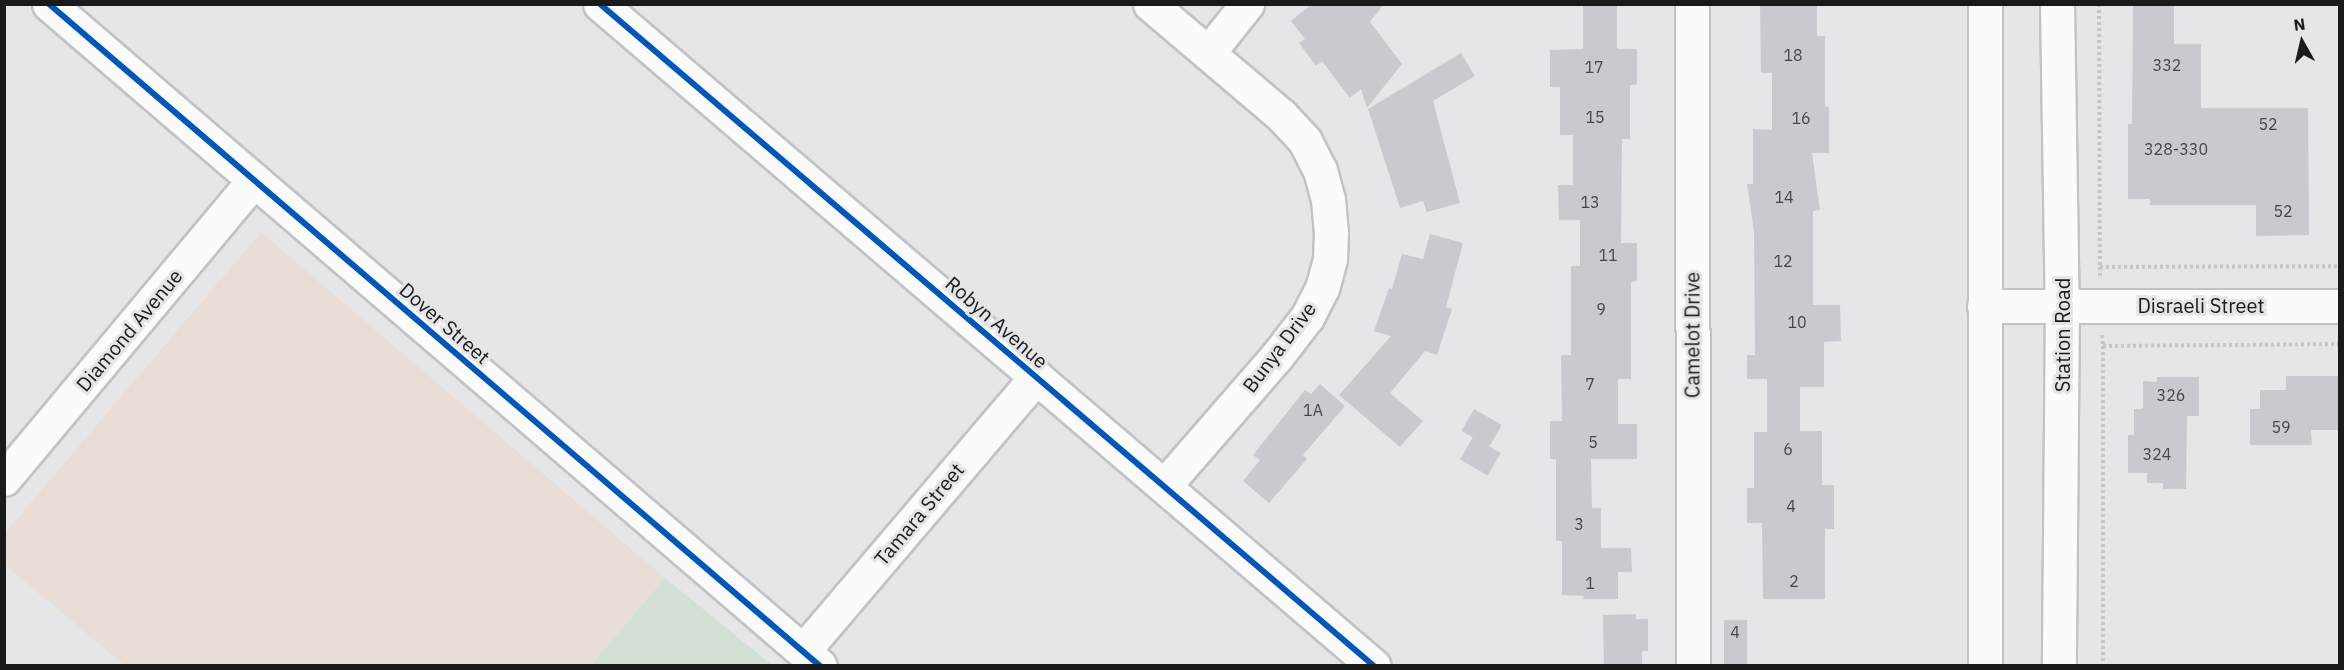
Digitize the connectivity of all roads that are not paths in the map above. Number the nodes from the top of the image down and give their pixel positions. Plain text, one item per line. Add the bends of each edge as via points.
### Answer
1 (49, 4) edge
2 (600, 4) edge
3 (1150, 4) edge
4 (1247, 4) edge
5 (1692, 4) edge
6 (1984, 4) edge
7 (2057, 4) edge
8 (1208, 52) junction
9 (254, 180) junction
10 (1984, 306) junction
11 (2062, 306) junction
12 (2340, 306) edge
13 (1035, 377) junction
14 (11, 458) edge
15 (1164, 486) junction
16 (812, 658) edge
17 (1374, 666) edge
18 (1693, 666) edge
19 (1985, 666) edge
20 (2060, 666) edge

1 - 9 street, Dover Street
2 - 13 street, Robyn Avenue
3 - 8 street, Bunya Drive
4 - 8 street
5 - 18 street, Camelot Drive
6 - 10 street
7 - 11 street, Station Road
8 - 15 street, Bunya Drive via 1305,141 1320,170 1328,199 1330,259 1322,288 1306,317
9 - 14 street, Diamond Avenue
9 - 16 street, Dover Street
10 - 11 street, Disraeli Street
10 - 19 street
11 - 12 street, Disraeli Street
11 - 20 street, Station Road
13 - 15 street, Robyn Avenue
13 - 16 street, Tamara Street
15 - 17 street, Robyn Avenue

